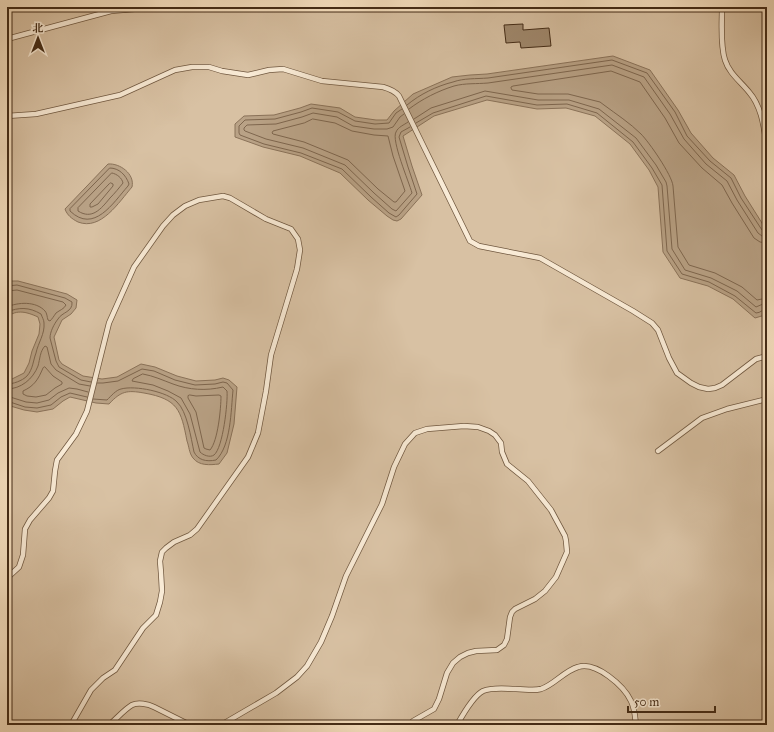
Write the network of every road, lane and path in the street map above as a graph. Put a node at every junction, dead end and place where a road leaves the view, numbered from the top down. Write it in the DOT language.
graph roads {
  1 [pos="158,7"];
  2 [pos="722,7"];
  3 [pos="7,39"];
  4 [pos="7,116"];
  5 [pos="767,147"];
  6 [pos="767,356"];
  7 [pos="767,399"];
  8 [pos="658,451"];
  9 [pos="7,578"];
  10 [pos="71,725"];
  11 [pos="109,725"];
  12 [pos="190,725"];
  13 [pos="221,725"];
  14 [pos="409,725"];
  15 [pos="456,725"];
  16 [pos="636,725"];
  1 -- 3 [label="lane"];
  2 -- 5 [label="lane"];
  4 -- 6 [label="lane"];
  7 -- 8 [label="lane"];
  9 -- 10 [label="lane"];
  11 -- 12 [label="lane"];
  13 -- 14 [label="lane"];
  15 -- 16 [label="lane"];
}
